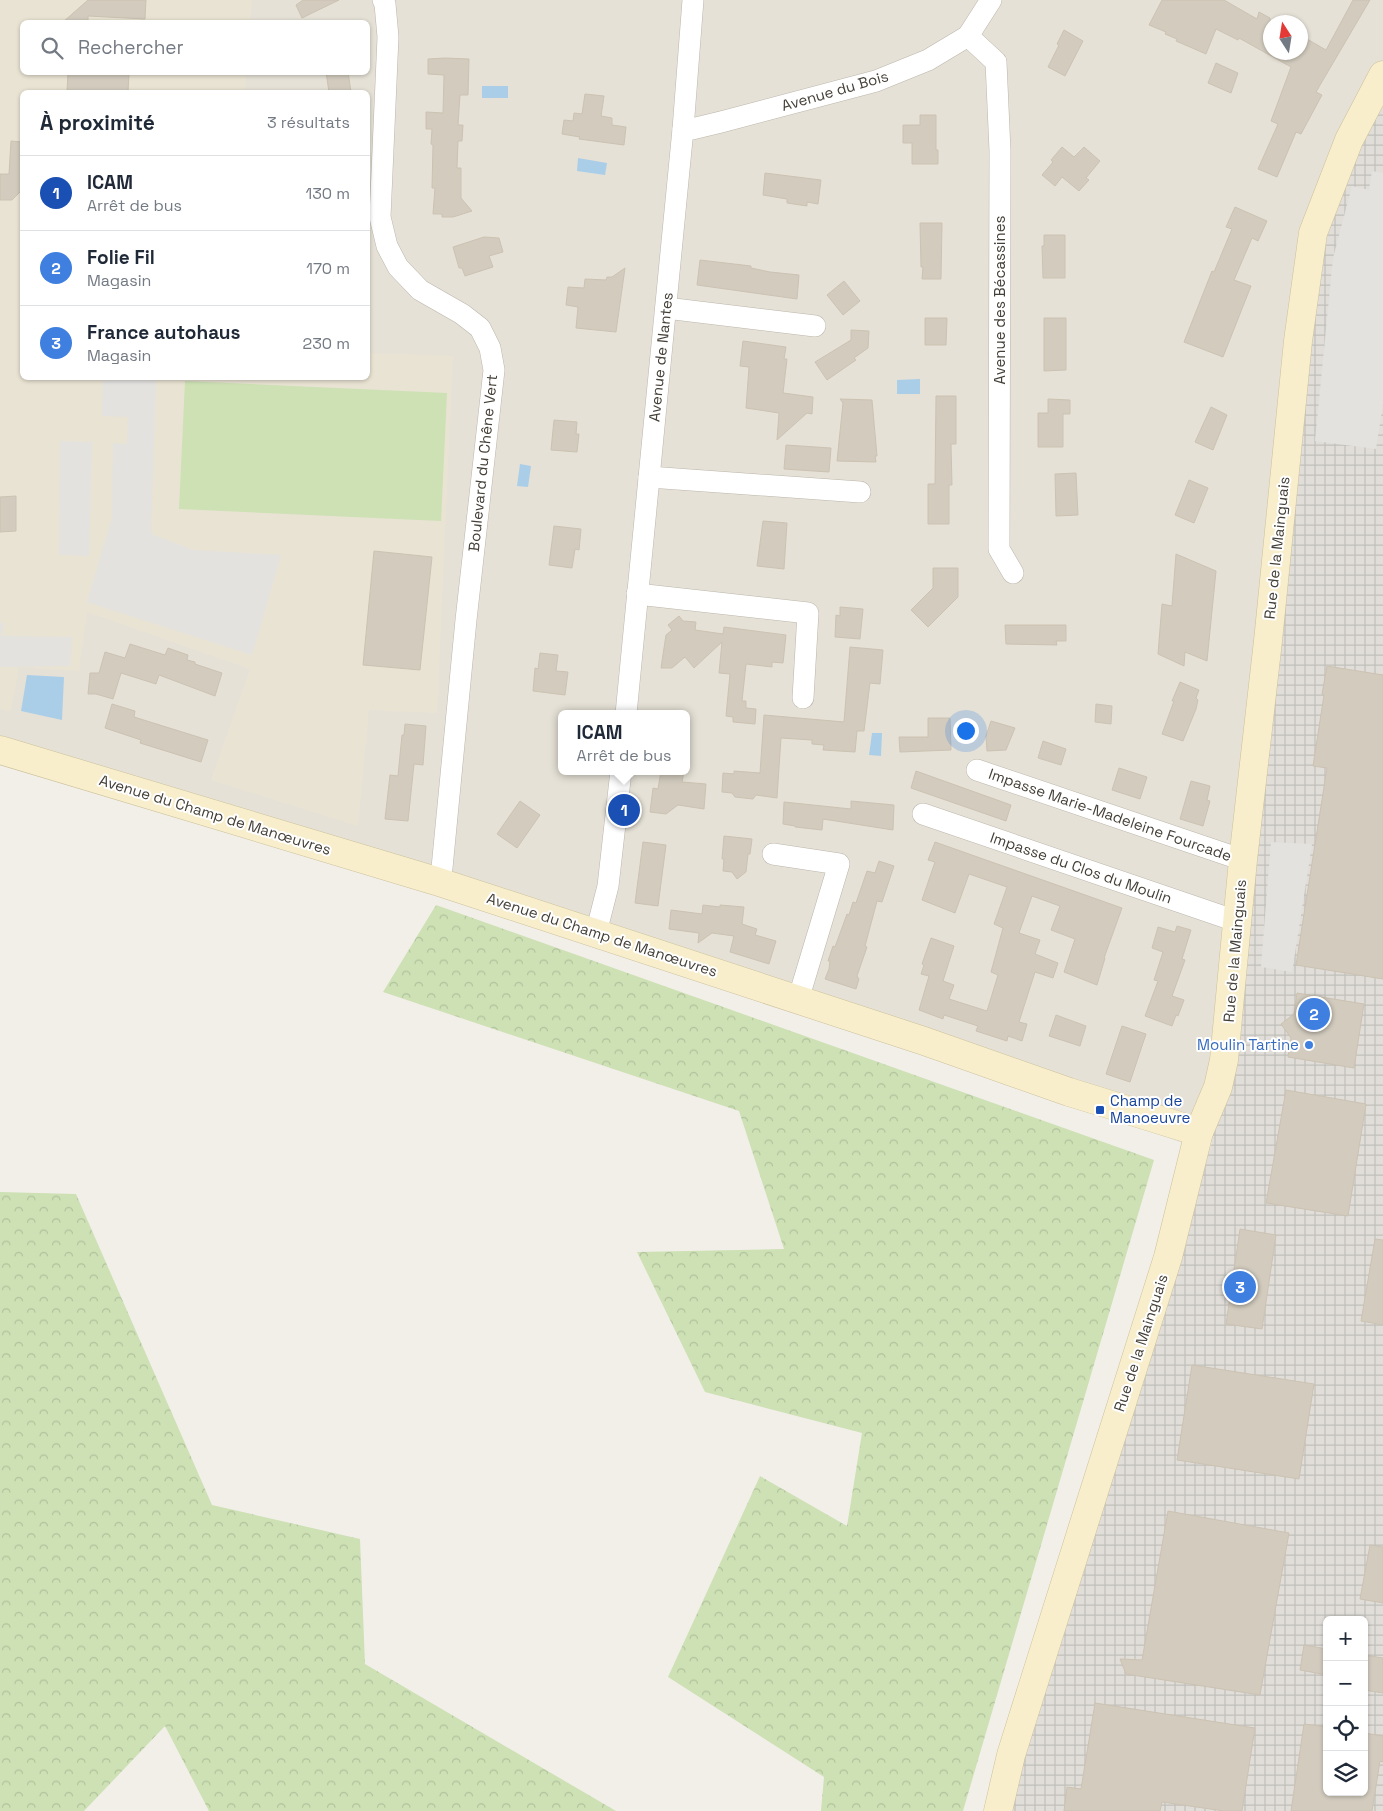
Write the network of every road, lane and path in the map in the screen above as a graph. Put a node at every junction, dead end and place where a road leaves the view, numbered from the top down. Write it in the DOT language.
graph roads {
  1 [pos="383,0"];
  2 [pos="694,0"];
  3 [pos="991,0"];
  4 [pos="968,36"];
  5 [pos="1383,75"];
  6 [pos="683,129"];
  7 [pos="666,308"];
  8 [pos="815,326"];
  9 [pos="649,477"];
  10 [pos="860,492"];
  11 [pos="1013,573"];
  12 [pos="638,594"];
  13 [pos="803,698"];
  14 [pos="626,710"];
  15 [pos="0,750"];
  16 [pos="977,770"];
  17 [pos="621,775"];
  18 [pos="923,814"];
  19 [pos="773,854"];
  20 [pos="1243,860"];
  21 [pos="436,881"];
  22 [pos="1239,922"];
  23 [pos="596,933"];
  24 [pos="798,1000"];
  25 [pos="1199,1132"];
  26 [pos="998,1811"];
  1 -- 21 [label="street, Boulevard du Chêne Vert"];
  2 -- 6 [label="street, Avenue de Nantes"];
  3 -- 4 [label="street, Avenue du Bois"];
  4 -- 6 [label="street, Avenue du Bois"];
  4 -- 11 [label="street, Avenue des Bécassines"];
  5 -- 20 [label="street, Rue de la Mainguais"];
  6 -- 7 [label="street, Avenue de Nantes"];
  7 -- 8 [label="street"];
  7 -- 9 [label="street, Avenue de Nantes"];
  9 -- 10 [label="street"];
  9 -- 12 [label="street, Avenue de Nantes"];
  12 -- 13 [label="street"];
  12 -- 14 [label="street, Avenue de Nantes"];
  15 -- 21 [label="street, Avenue du Champ de Manœuvres"];
  16 -- 20 [label="street, Impasse Marie-Madeleine Fourcade"];
  17 -- 23 [label="street"];
  18 -- 22 [label="street, Impasse du Clos du Moulin"];
  19 -- 24 [label="street"];
  20 -- 22 [label="street, Rue de la Mainguais"];
  21 -- 23 [label="street, Avenue du Champ de Manœuvres"];
  22 -- 25 [label="street, Rue de la Mainguais"];
  23 -- 24 [label="street, Avenue du Champ de Manœuvres"];
  24 -- 25 [label="street, Avenue du Champ de Manœuvres"];
  25 -- 26 [label="street, Rue de la Mainguais"];
}
